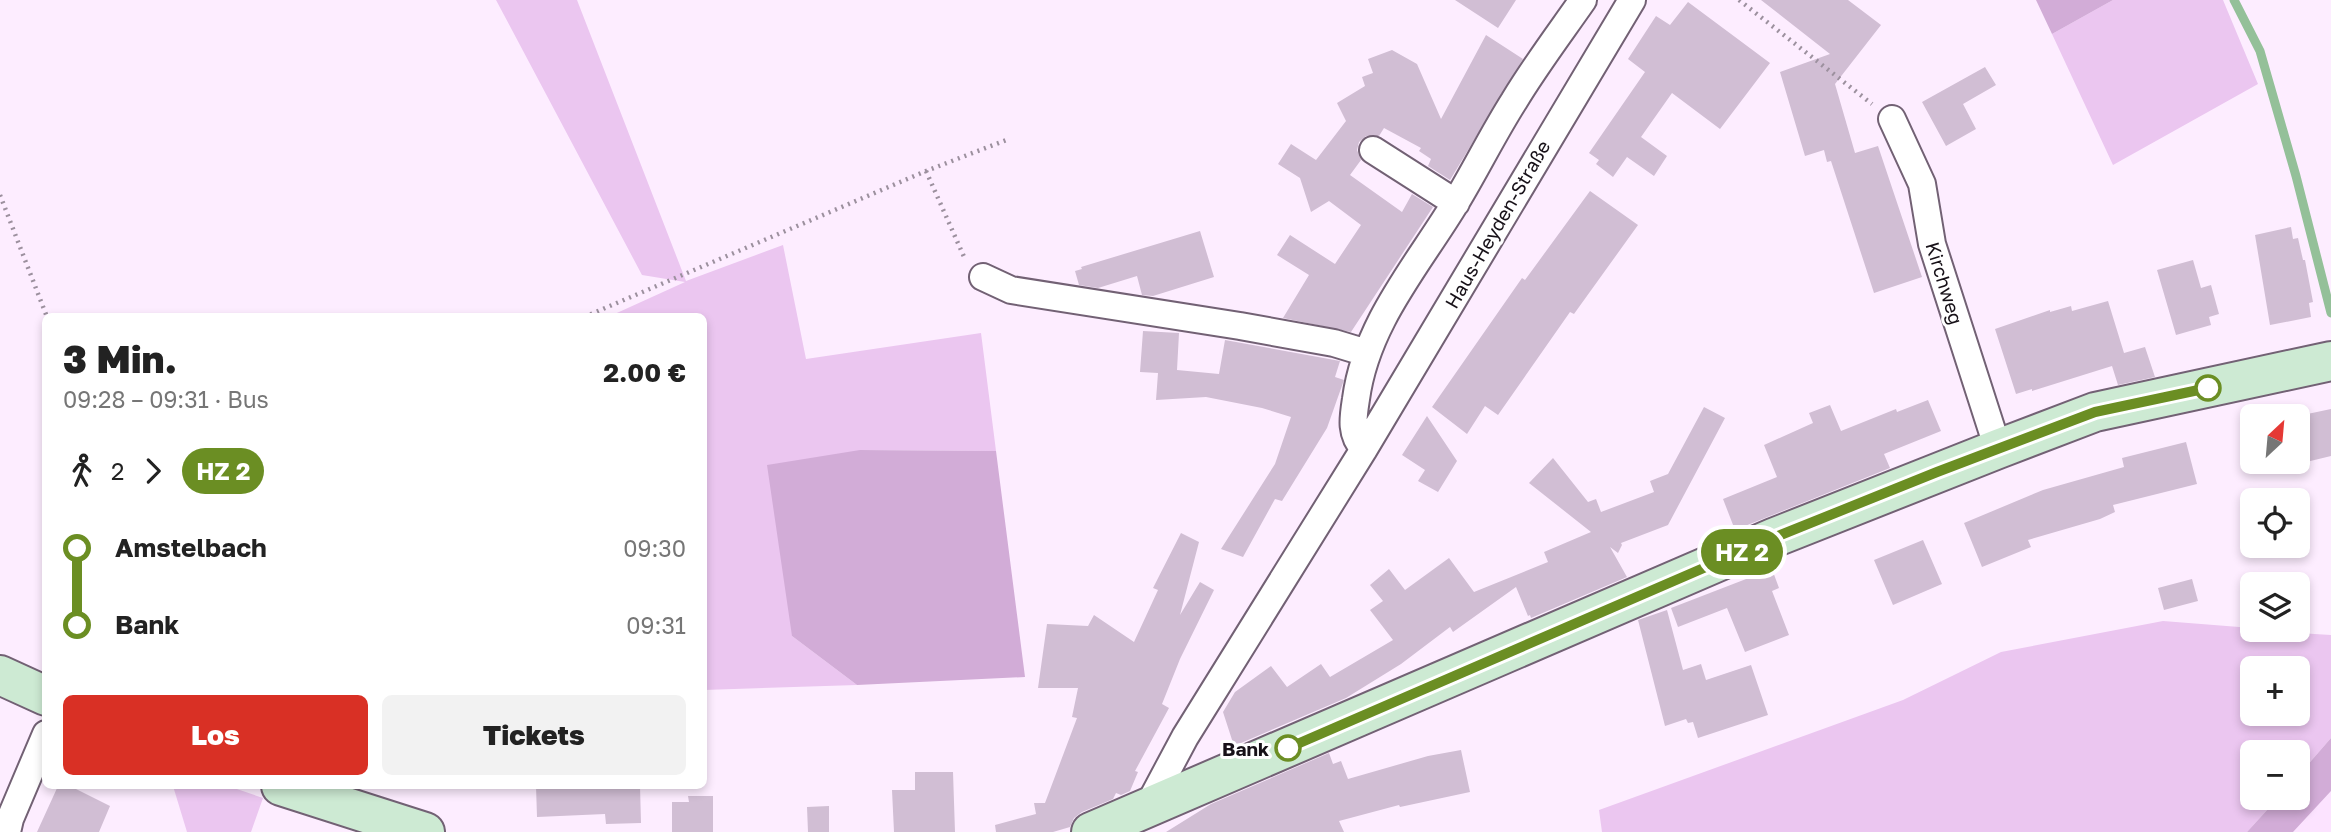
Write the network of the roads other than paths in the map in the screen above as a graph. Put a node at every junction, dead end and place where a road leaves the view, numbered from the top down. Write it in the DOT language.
graph roads {
  1 [pos="1583,0"];
  2 [pos="1632,0"];
  3 [pos="1892,119"];
  4 [pos="1373,150"];
  5 [pos="1456,203"];
  6 [pos="983,277"];
  7 [pos="1367,353"];
  8 [pos="2331,361"];
  9 [pos="1364,449"];
  10 [pos="1998,449"];
  11 [pos="0,675"];
  12 [pos="42,694"];
  13 [pos="1185,737"];
  14 [pos="42,743"];
  15 [pos="1216,779"];
  16 [pos="290,789"];
  17 [pos="1141,821"];
  18 [pos="6,832"];
  19 [pos="425,832"];
  20 [pos="1091,832"];
  1 -- 5 [label="street"];
  2 -- 9 [label="street, Haus-Heyden-Straße"];
  3 -- 10 [label="street, Kirchweg"];
  4 -- 5 [label="street"];
  5 -- 7 [label="street"];
  6 -- 7 [label="street"];
  7 -- 9 [label="street"];
  8 -- 10 [label="street"];
  9 -- 13 [label="street, Haus-Heyden-Straße"];
  10 -- 15 [label="street"];
  11 -- 12 [label="street"];
  13 -- 15 [label="street"];
  13 -- 17 [label="street, Haus-Heyden-Straße"];
  14 -- 18 [label="street"];
  15 -- 17 [label="street"];
  16 -- 19 [label="street"];
  17 -- 20 [label="street"];
}
